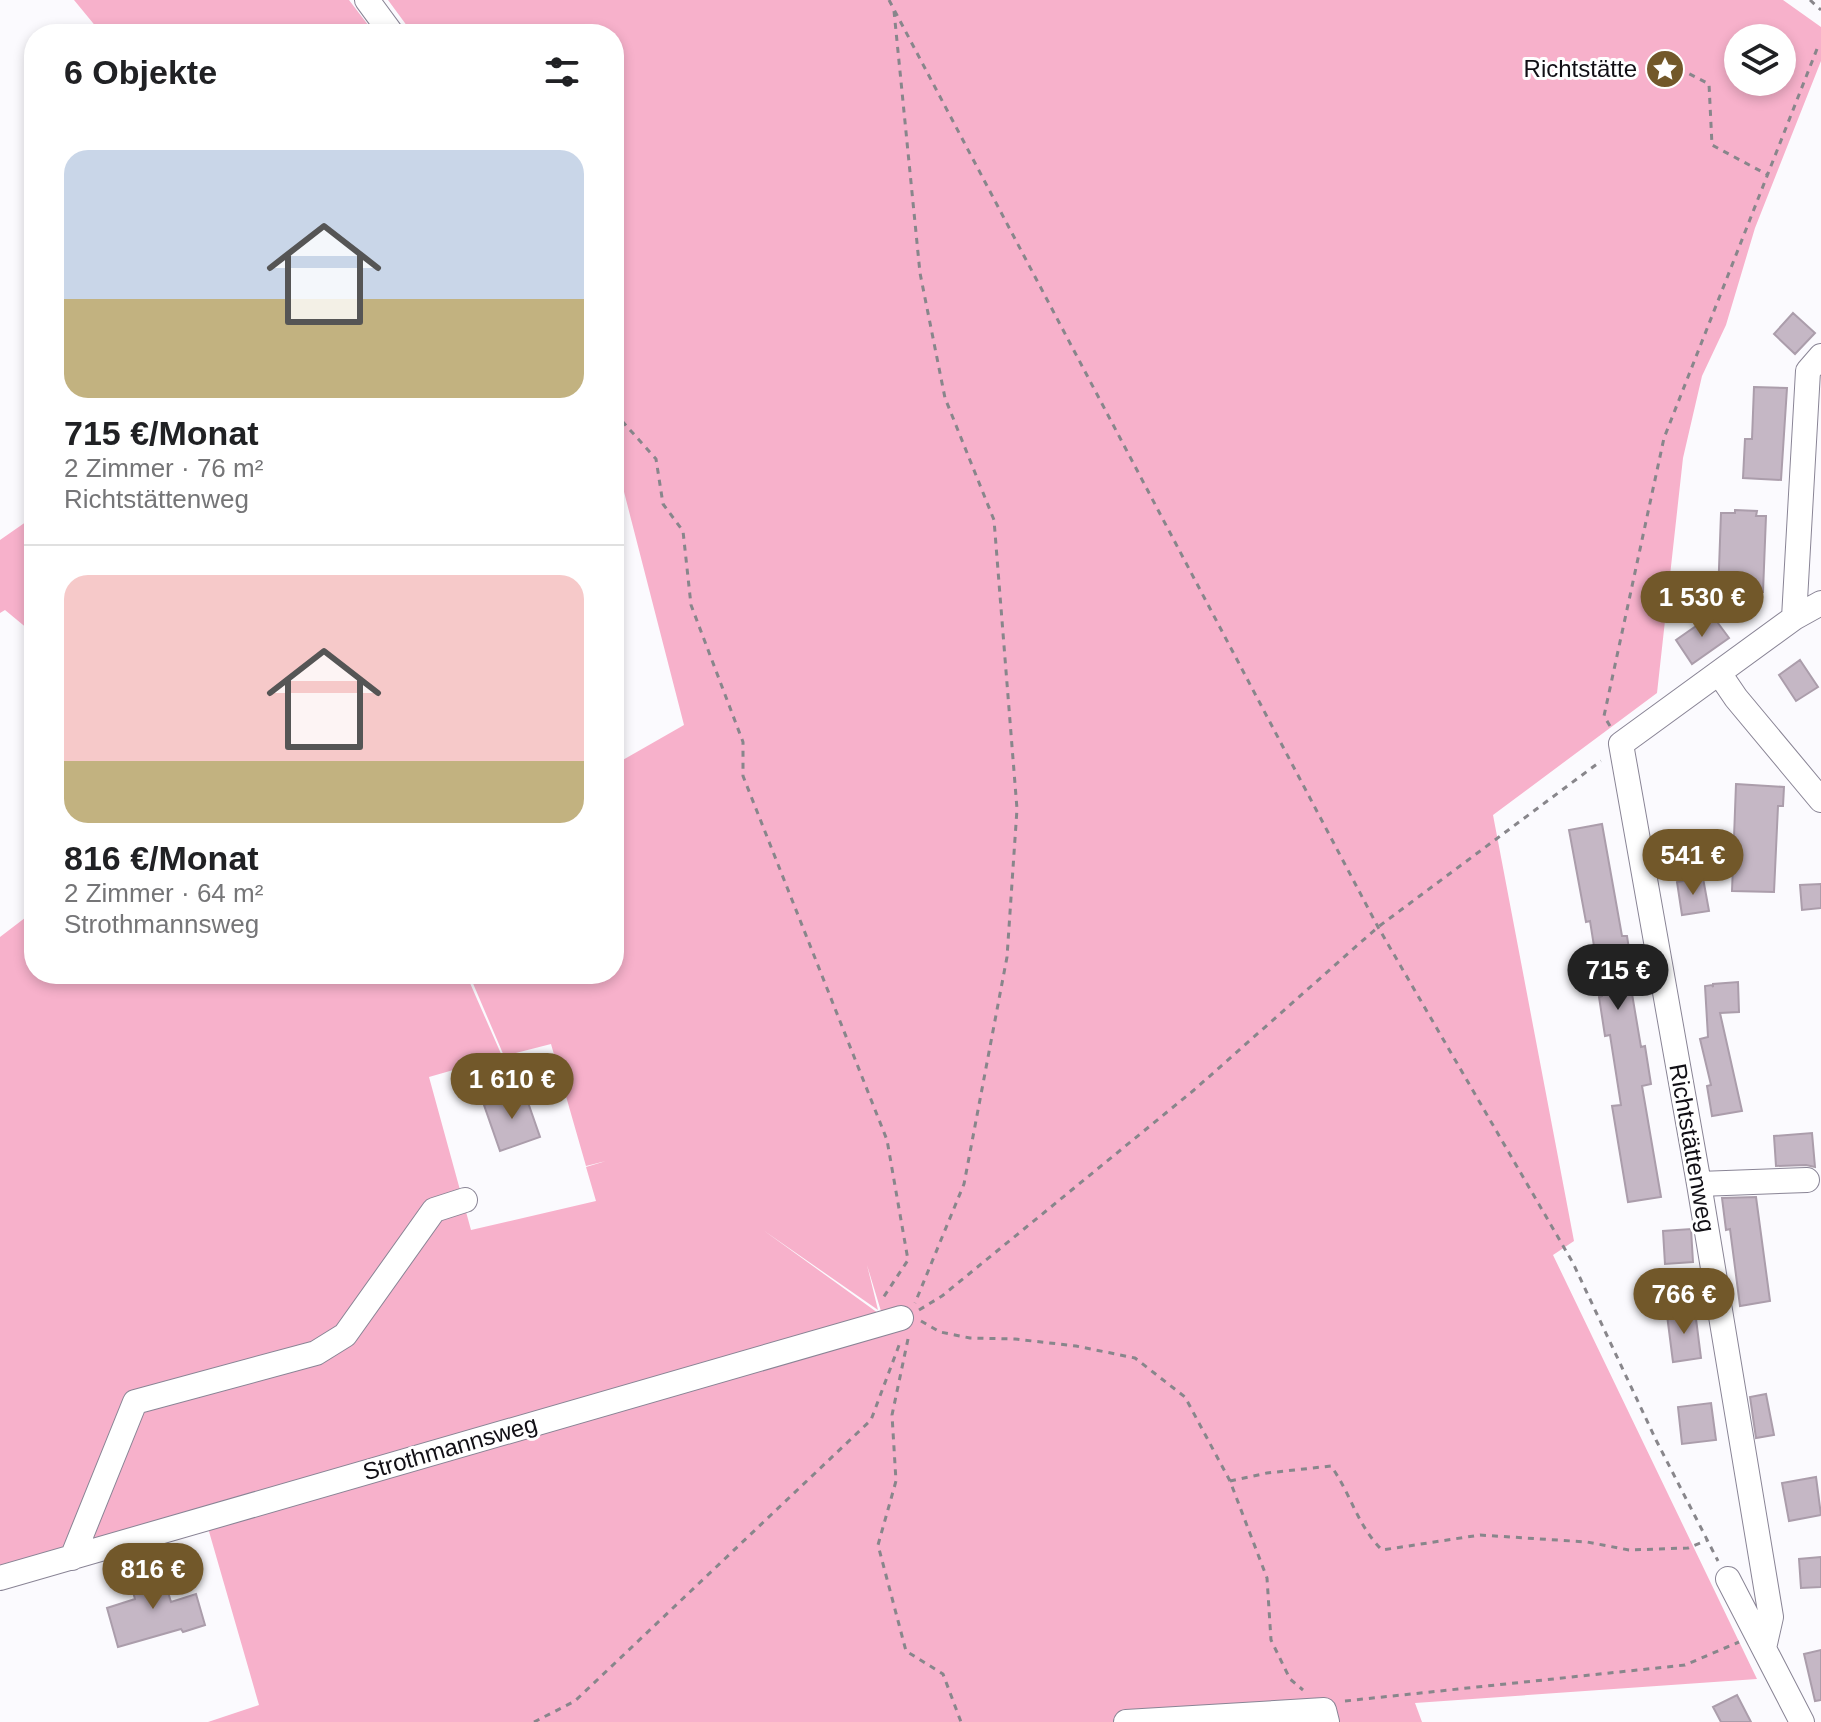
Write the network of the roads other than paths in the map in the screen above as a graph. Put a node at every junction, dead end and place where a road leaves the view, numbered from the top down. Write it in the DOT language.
graph roads {
  1 [pos="367,0"];
  2 [pos="385,24"];
  3 [pos="1821,356"];
  4 [pos="1821,603"];
  5 [pos="1794,618"];
  6 [pos="1719,673"];
  7 [pos="1821,800"];
  8 [pos="1807,1180"];
  9 [pos="1699,1184"];
  10 [pos="465,1200"];
  11 [pos="909,1324"];
  12 [pos="72,1558"];
  13 [pos="0,1578"];
  14 [pos="1728,1579"];
  15 [pos="1760,1642"];
  16 [pos="1325,1716"];
  17 [pos="1126,1722"];
  18 [pos="1802,1722"];
  1 -- 2 [label="street"];
  3 -- 5 [label="street"];
  4 -- 5 [label="street"];
  5 -- 6 [label="street"];
  6 -- 7 [label="street"];
  6 -- 9 [label="street, Richtstättenweg"];
  8 -- 9 [label="street"];
  9 -- 15 [label="street, Richtstättenweg"];
  10 -- 12 [label="street"];
  11 -- 12 [label="street, Strothmannsweg"];
  12 -- 13 [label="street, Strothmannsweg"];
  14 -- 15 [label="street"];
  15 -- 18 [label="street"];
  16 -- 17 [label="street"];
}
